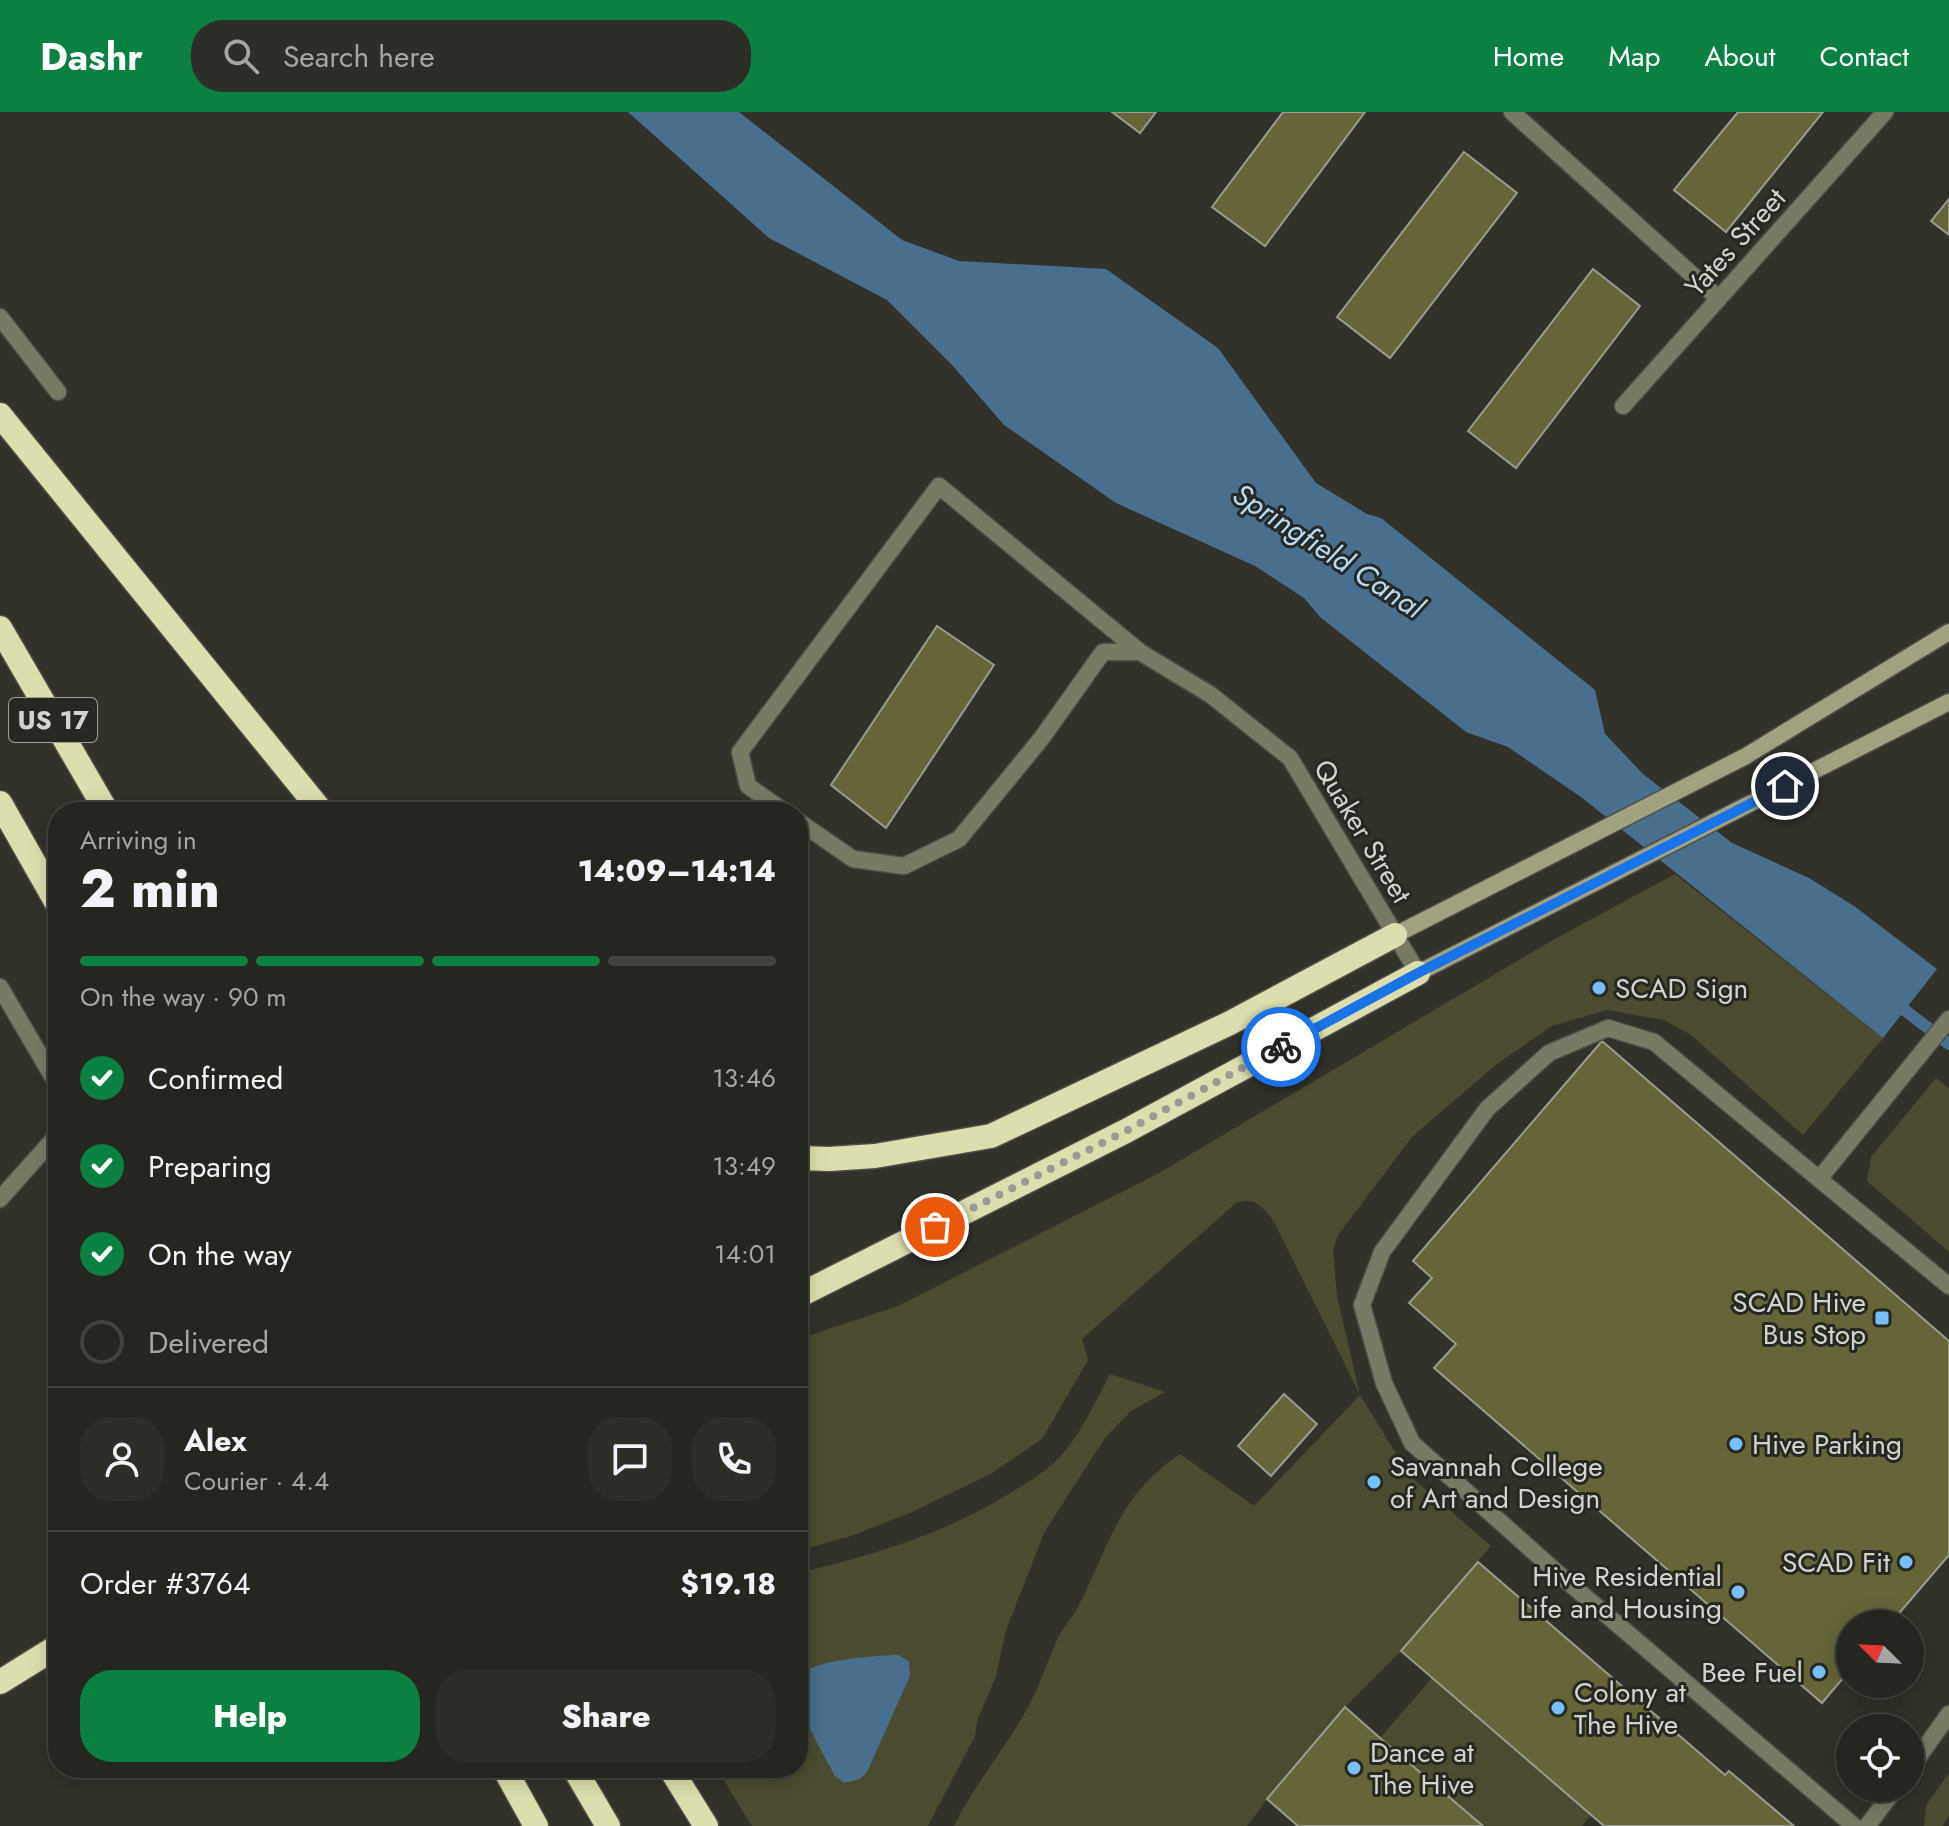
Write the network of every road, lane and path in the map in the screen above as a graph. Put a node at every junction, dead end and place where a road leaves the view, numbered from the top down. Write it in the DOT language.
graph roads {
  1 [pos="1512,112"];
  2 [pos="1885,112"];
  3 [pos="1719,299"];
  4 [pos="0,317"];
  5 [pos="58,392"];
  6 [pos="1623,406"];
  7 [pos="0,415"];
  8 [pos="0,628"];
  9 [pos="1949,632"];
  10 [pos="1140,652"];
  11 [pos="1949,702"];
  12 [pos="101,802"];
  13 [pos="314,802"];
  14 [pos="771,802"];
  15 [pos="0,803"];
  16 [pos="808,828"];
  17 [pos="48,887"];
  18 [pos="1395,935"];
  19 [pos="1418,973"];
  20 [pos="0,987"];
  21 [pos="1949,1019"];
  22 [pos="48,1069"];
  23 [pos="48,1145"];
  24 [pos="808,1158"];
  25 [pos="1819,1179"];
  26 [pos="0,1199"];
  27 [pos="1949,1286"];
  28 [pos="808,1291"];
  29 [pos="48,1652"];
  30 [pos="0,1682"];
  31 [pos="1949,1714"];
  32 [pos="1924,1749"];
  33 [pos="510,1778"];
  34 [pos="580,1778"];
  35 [pos="676,1778"];
  36 [pos="1885,1802"];
  37 [pos="536,1826"];
  38 [pos="608,1826"];
  39 [pos="706,1826"];
  40 [pos="1854,1826"];
  41 [pos="1867,1826"];
  1 -- 3 [label="street"];
  2 -- 3 [label="street, Yates Street"];
  3 -- 6 [label="street, Yates Street"];
  4 -- 5 [label="street"];
  7 -- 13 [label="highway"];
  8 -- 12 [label="highway, US 17"];
  9 -- 18 [label="main road"];
  10 -- 14 [label="street, Quaker Street"];
  10 -- 16 [label="street"];
  10 -- 18 [label="street, Quaker Street"];
  11 -- 19 [label="main road"];
  15 -- 17 [label="highway"];
  18 -- 19 [label="street, Quaker Street"];
  18 -- 24 [label="highway"];
  19 -- 28 [label="highway"];
  20 -- 22 [label="street"];
  21 -- 25 [label="street"];
  23 -- 26 [label="street"];
  25 -- 27 [label="street"];
  25 -- 40 [label="street"];
  29 -- 30 [label="highway"];
  31 -- 32 [label="street"];
  33 -- 37 [label="highway"];
  34 -- 38 [label="highway"];
  35 -- 39 [label="highway"];
  36 -- 41 [label="street"];
}
